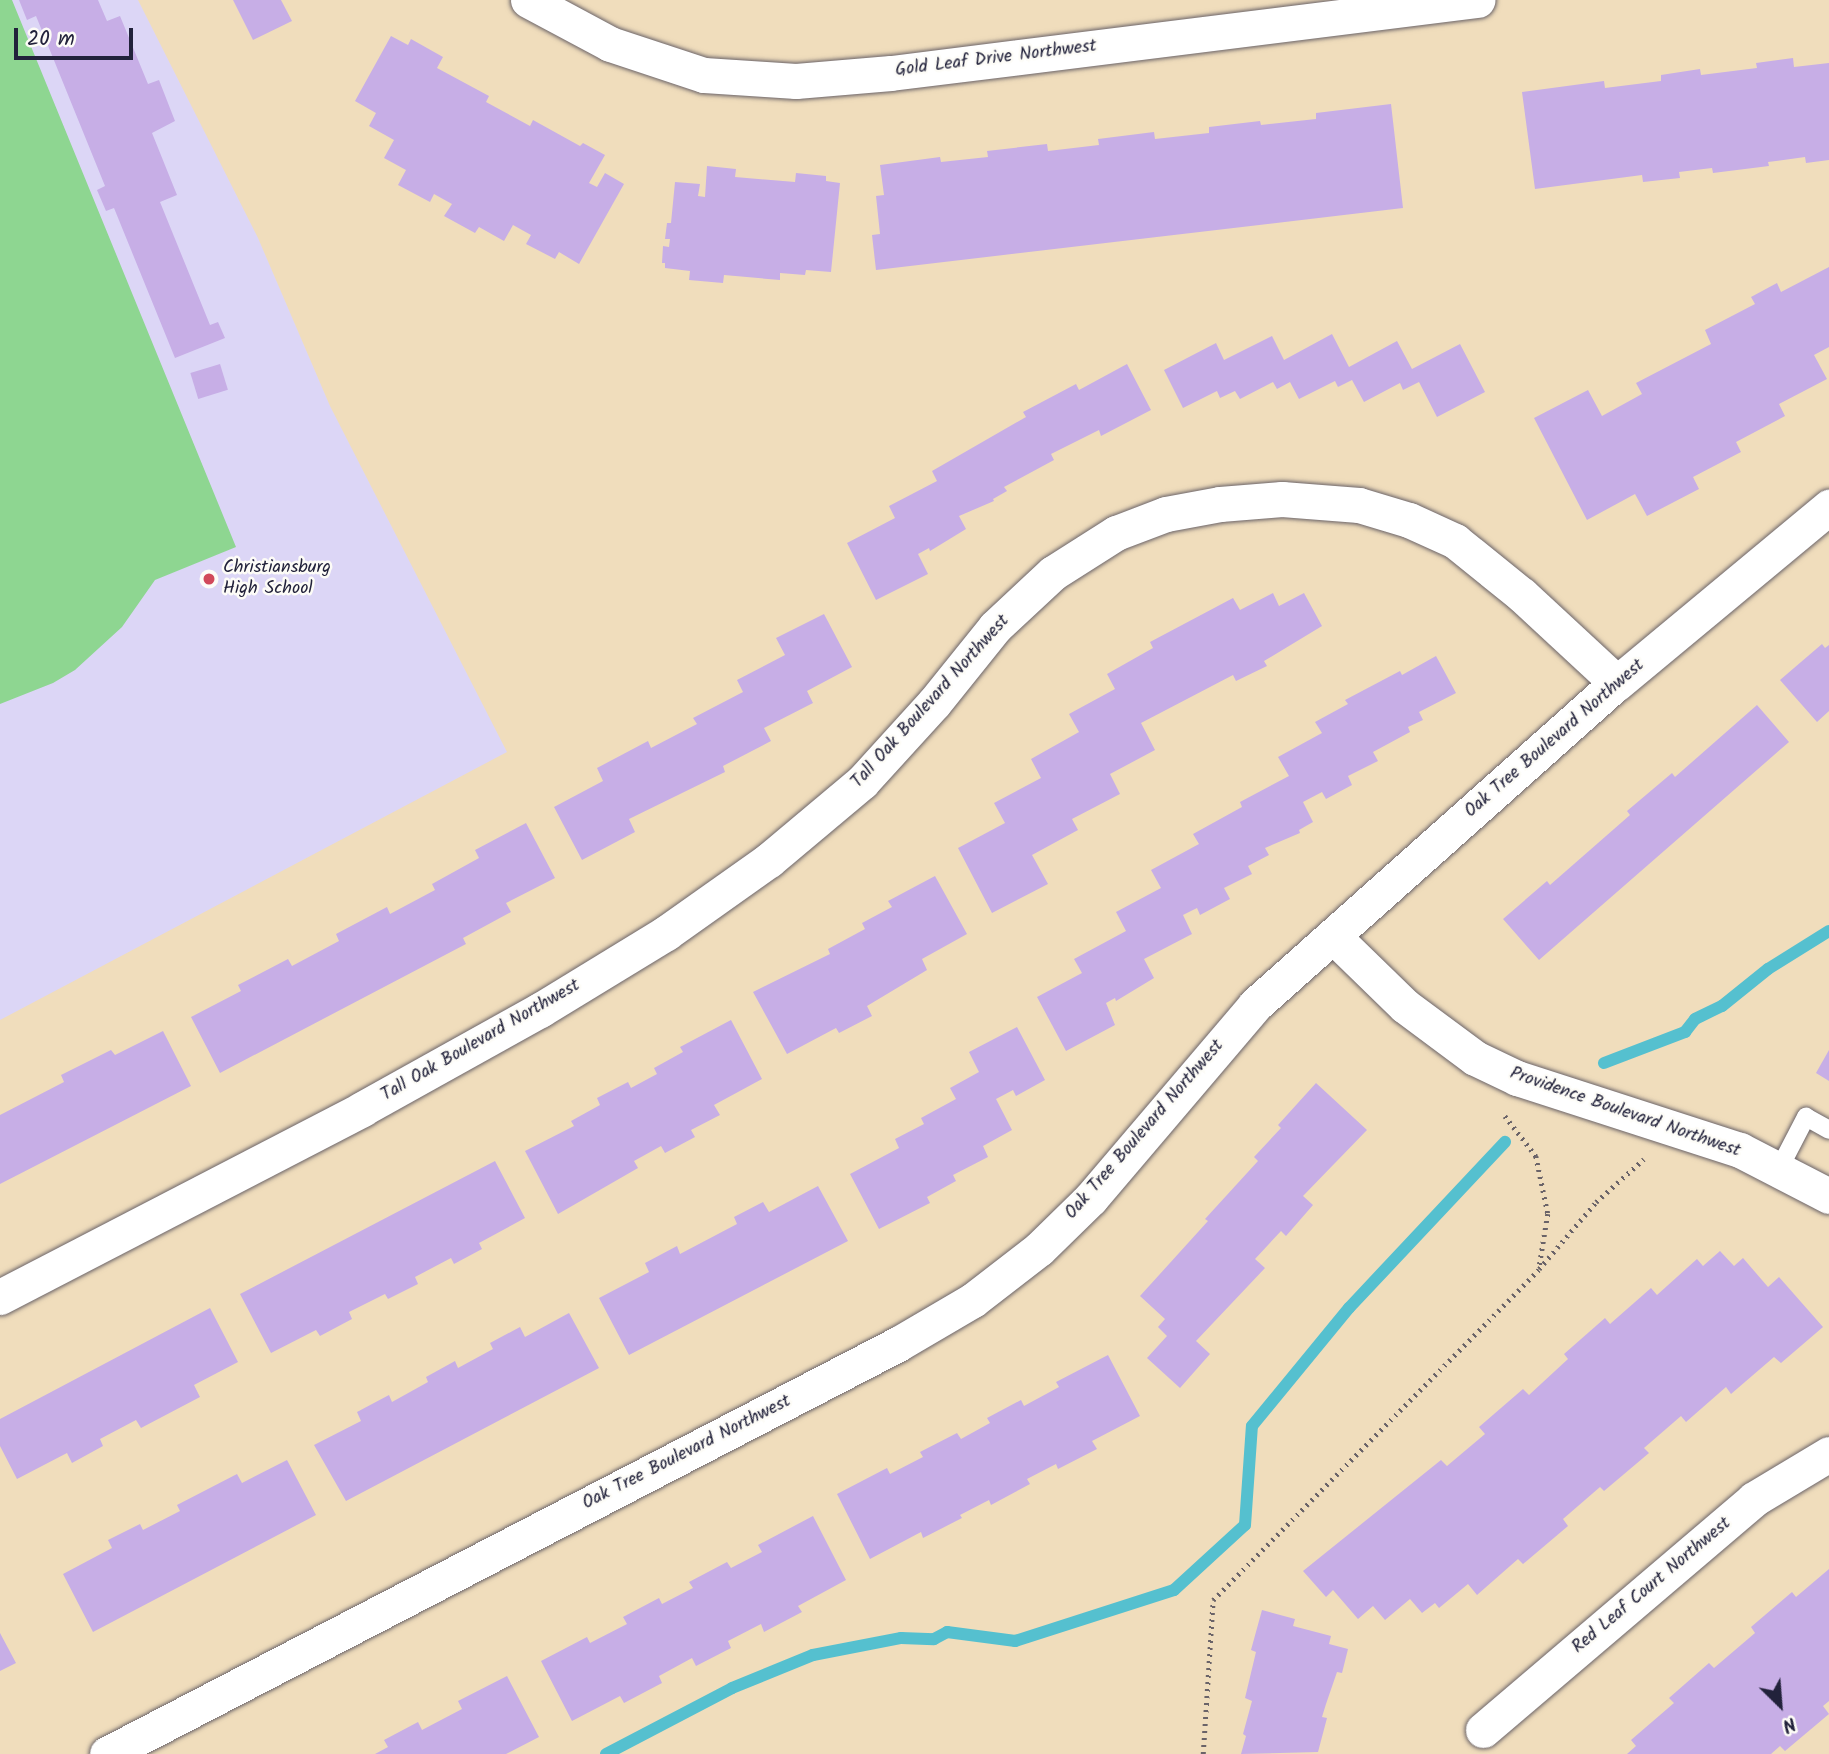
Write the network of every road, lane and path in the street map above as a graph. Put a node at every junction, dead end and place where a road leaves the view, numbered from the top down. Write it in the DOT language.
graph roads {
  1 [pos="528,0"];
  2 [pos="1477,0"];
  3 [pos="1829,507"];
  4 [pos="1617,683"];
  5 [pos="1333,936"];
  6 [pos="1504,1072"];
  7 [pos="1654,1120"];
  8 [pos="1829,1130"];
  9 [pos="1779,1169"];
  10 [pos="1829,1196"];
  11 [pos="1539,1269"];
  12 [pos="0,1297"];
  13 [pos="1829,1454"];
  14 [pos="1483,1730"];
  15 [pos="107,1754"];
  16 [pos="1203,1754"];
  1 -- 2 [label="street, Gold Leaf Drive Northwest"];
  3 -- 4 [label="street, Oak Tree Boulevard Northwest"];
  4 -- 5 [label="street, Oak Tree Boulevard Northwest"];
  4 -- 12 [label="street, Tall Oak Boulevard Northwest"];
  5 -- 6 [label="street, Providence Boulevard Northwest"];
  5 -- 15 [label="street, Oak Tree Boulevard Northwest"];
  6 -- 7 [label="street, Providence Boulevard Northwest"];
  6 -- 11 [label="path"];
  7 -- 9 [label="street, Providence Boulevard Northwest"];
  7 -- 11 [label="path"];
  8 -- 9 [label="lane"];
  9 -- 10 [label="street, Providence Boulevard Northwest"];
  11 -- 16 [label="path"];
  13 -- 14 [label="street, Red Leaf Court Northwest"];
}
